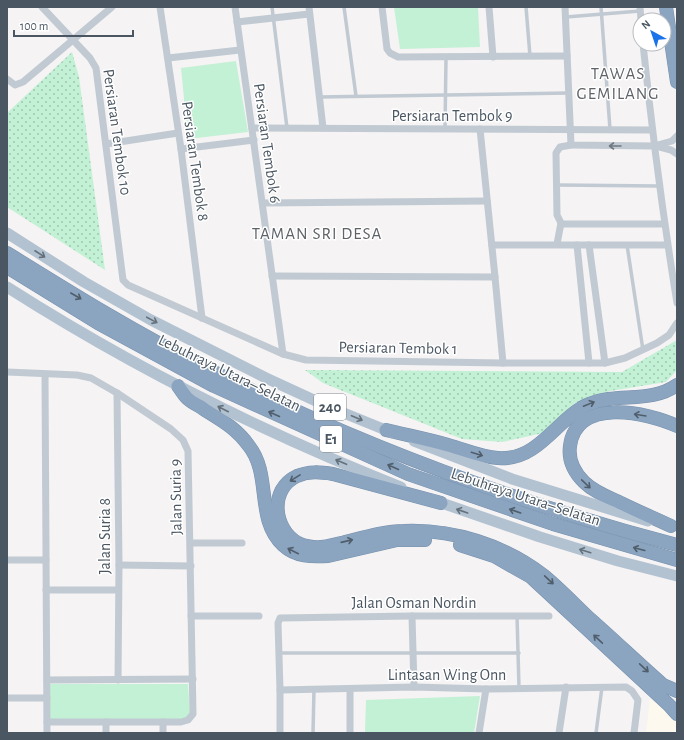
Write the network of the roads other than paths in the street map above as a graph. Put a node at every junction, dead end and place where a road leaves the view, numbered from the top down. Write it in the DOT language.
graph roads {
  1 [pos="42,7"];
  2 [pos="112,7"];
  3 [pos="160,7"];
  4 [pos="235,7"];
  5 [pos="272,7"];
  6 [pos="344,7"];
  7 [pos="382,7"];
  8 [pos="489,7"];
  9 [pos="526,7"];
  10 [pos="565,7"];
  11 [pos="601,7"];
  12 [pos="666,7"];
  13 [pos="640,9"];
  14 [pos="309,10"];
  15 [pos="602,14"];
  16 [pos="566,17"];
  17 [pos="274,18"];
  18 [pos="237,22"];
  19 [pos="72,40"];
  20 [pos="240,50"];
  21 [pos="644,52"];
  22 [pos="530,56"];
  23 [pos="567,56"];
  24 [pos="493,57"];
  25 [pos="168,58"];
  26 [pos="446,58"];
  27 [pos="7,79"];
  28 [pos="677,82"];
  29 [pos="569,93"];
  30 [pos="446,95"];
  31 [pos="356,96"];
  32 [pos="319,97"];
  33 [pos="252,128"];
  34 [pos="287,128"];
  35 [pos="323,128"];
  36 [pos="445,129"];
  37 [pos="480,129"];
  38 [pos="570,129"];
  39 [pos="610,129"];
  40 [pos="652,130"];
  41 [pos="178,133"];
  42 [pos="677,136"];
  43 [pos="254,140"];
  44 [pos="106,144"];
  45 [pos="571,146"];
  46 [pos="654,146"];
  47 [pos="181,149"];
  48 [pos="677,154"];
  49 [pos="557,185"];
  50 [pos="658,186"];
  51 [pos="487,201"];
  52 [pos="263,203"];
  53 [pos="561,223"];
  54 [pos="664,224"];
  55 [pos="7,233"];
  56 [pos="558,244"];
  57 [pos="492,245"];
  58 [pos="577,245"];
  59 [pos="589,245"];
  60 [pos="627,245"];
  61 [pos="667,245"];
  62 [pos="7,253"];
  63 [pos="7,267"];
  64 [pos="272,276"];
  65 [pos="495,277"];
  66 [pos="123,280"];
  67 [pos="7,287"];
  68 [pos="677,303"];
  69 [pos="202,318"];
  70 [pos="677,323"];
  71 [pos="642,350"];
  72 [pos="283,354"];
  73 [pos="503,363"];
  74 [pos="589,363"];
  75 [pos="605,363"];
  76 [pos="7,372"];
  77 [pos="45,374"];
  78 [pos="677,385"];
  79 [pos="178,386"];
  80 [pos="117,393"];
  81 [pos="677,426"];
  82 [pos="386,430"];
  83 [pos="441,503"];
  84 [pos="674,527"];
  85 [pos="191,543"];
  86 [pos="242,543"];
  87 [pos="677,545"];
  88 [pos="7,560"];
  89 [pos="46,560"];
  90 [pos="677,560"];
  91 [pos="119,565"];
  92 [pos="190,566"];
  93 [pos="677,576"];
  94 [pos="46,590"];
  95 [pos="118,590"];
  96 [pos="191,616"];
  97 [pos="259,616"];
  98 [pos="412,616"];
  99 [pos="517,616"];
  100 [pos="549,616"];
  101 [pos="413,652"];
  102 [pos="279,653"];
  103 [pos="518,653"];
  104 [pos="193,679"];
  105 [pos="47,680"];
  106 [pos="118,680"];
  107 [pos="414,686"];
  108 [pos="566,687"];
  109 [pos="602,687"];
  110 [pos="519,688"];
  111 [pos="314,689"];
  112 [pos="350,689"];
  113 [pos="486,689"];
  114 [pos="280,690"];
  115 [pos="677,691"];
  116 [pos="7,698"];
  117 [pos="47,698"];
  118 [pos="677,714"];
  119 [pos="47,722"];
  120 [pos="106,722"];
  121 [pos="163,722"];
  122 [pos="47,733"];
  123 [pos="106,733"];
  124 [pos="163,733"];
  125 [pos="280,733"];
  126 [pos="313,733"];
  127 [pos="350,733"];
  128 [pos="479,733"];
  129 [pos="559,733"];
  130 [pos="596,733"];
  131 [pos="634,733"];
  1 -- 19 [label="street, Persiaran Tembok 10"];
  2 -- 19 [label="street"];
  3 -- 25 [label="street, Persiaran Tembok 8"];
  4 -- 18 [label="street, Persiaran Tembok 6"];
  5 -- 17 [label="lane"];
  6 -- 31 [label="lane"];
  7 -- 26 [label="street"];
  8 -- 24 [label="street"];
  9 -- 22 [label="lane"];
  10 -- 16 [label="street"];
  11 -- 15 [label="lane"];
  12 -- 28 [label="highway"];
  13 -- 15 [label="lane"];
  14 -- 17 [label="street"];
  14 -- 32 [label="street"];
  15 -- 16 [label="lane"];
  15 -- 39 [label="lane"];
  16 -- 23 [label="street"];
  17 -- 18 [label="street"];
  17 -- 34 [label="lane"];
  18 -- 20 [label="street, Persiaran Tembok 6"];
  19 -- 27 [label="street"];
  19 -- 44 [label="street, Persiaran Tembok 10"];
  20 -- 25 [label="street"];
  20 -- 33 [label="street, Persiaran Tembok 6"];
  21 -- 40 [label="street"];
  22 -- 23 [label="street"];
  22 -- 24 [label="street"];
  23 -- 29 [label="street"];
  24 -- 26 [label="street"];
  25 -- 41 [label="street, Persiaran Tembok 8"];
  26 -- 30 [label="lane"];
  29 -- 30 [label="lane"];
  29 -- 38 [label="street"];
  30 -- 31 [label="lane"];
  30 -- 36 [label="lane"];
  31 -- 32 [label="lane"];
  32 -- 35 [label="street"];
  33 -- 34 [label="street, Persiaran Tembok 9"];
  33 -- 43 [label="street, Persiaran Tembok 6"];
  34 -- 35 [label="street, Persiaran Tembok 9"];
  35 -- 36 [label="street, Persiaran Tembok 9"];
  36 -- 37 [label="street, Persiaran Tembok 9"];
  37 -- 38 [label="street, Persiaran Tembok 9"];
  37 -- 51 [label="street"];
  38 -- 39 [label="street, Persiaran Tembok 9"];
  38 -- 45 [label="street"];
  39 -- 40 [label="street, Persiaran Tembok 9"];
  40 -- 46 [label="street"];
  41 -- 44 [label="street"];
  41 -- 47 [label="street, Persiaran Tembok 8"];
  42 -- 46 [label="street"];
  43 -- 47 [label="street"];
  43 -- 52 [label="street, Persiaran Tembok 6"];
  44 -- 66 [label="street, Persiaran Tembok 10"];
  46 -- 45 [label="street, one-way"];
  45 -- 49 [label="street"];
  46 -- 48 [label="street"];
  46 -- 50 [label="street"];
  47 -- 69 [label="street, Persiaran Tembok 8"];
  49 -- 50 [label="lane"];
  49 -- 53 [label="street"];
  50 -- 54 [label="street"];
  51 -- 52 [label="street"];
  51 -- 57 [label="street"];
  52 -- 64 [label="street, Persiaran Tembok 6"];
  53 -- 54 [label="street"];
  53 -- 56 [label="street"];
  54 -- 61 [label="street"];
  55 -- 82 [label="main road, 240, one-way"];
  56 -- 57 [label="street"];
  56 -- 58 [label="street"];
  57 -- 65 [label="street"];
  58 -- 59 [label="street"];
  58 -- 74 [label="street"];
  59 -- 60 [label="street"];
  59 -- 75 [label="street"];
  60 -- 61 [label="street"];
  60 -- 71 [label="lane"];
  61 -- 68 [label="street"];
  62 -- 87 [label="highway, Lebuhraya Utara–Selatan / E1, one-way"];
  90 -- 63 [label="highway, Lebuhraya Utara–Selatan / E1, one-way"];
  64 -- 65 [label="street"];
  64 -- 72 [label="street, Persiaran Tembok 6"];
  65 -- 73 [label="street"];
  66 -- 69 [label="street, Persiaran Tembok 1"];
  67 -- 79 [label="main road"];
  69 -- 72 [label="street, Persiaran Tembok 1"];
  70 -- 71 [label="street, Persiaran Tembok 1"];
  71 -- 75 [label="street, Persiaran Tembok 1"];
  72 -- 73 [label="street, Persiaran Tembok 1"];
  73 -- 74 [label="street, Persiaran Tembok 1"];
  74 -- 75 [label="street, Persiaran Tembok 1"];
  76 -- 77 [label="street, Jalan Suria 9"];
  77 -- 80 [label="street, Jalan Suria 9"];
  77 -- 89 [label="street"];
  82 -- 78 [label="highway, one-way"];
  83 -- 79 [label="main road, one-way"];
  118 -- 79 [label="highway, one-way"];
  80 -- 85 [label="street, Jalan Suria 9"];
  80 -- 91 [label="street, Jalan Suria 8"];
  81 -- 84 [label="highway, one-way"];
  82 -- 84 [label="main road, 240"];
  93 -- 83 [label="main road, one-way"];
  83 -- 115 [label="highway, one-way"];
  85 -- 86 [label="street"];
  85 -- 92 [label="street, Jalan Suria 9"];
  88 -- 89 [label="street"];
  89 -- 94 [label="street"];
  91 -- 92 [label="street"];
  91 -- 95 [label="street, Jalan Suria 8"];
  92 -- 96 [label="street, Jalan Suria 9"];
  94 -- 95 [label="street"];
  94 -- 105 [label="street"];
  95 -- 106 [label="street, Jalan Suria 8"];
  96 -- 97 [label="street"];
  96 -- 104 [label="street, Jalan Suria 9"];
  98 -- 99 [label="street, Jalan Osman Nordin"];
  98 -- 101 [label="street"];
  98 -- 102 [label="street, Jalan Osman Nordin"];
  99 -- 100 [label="street, Jalan Osman Nordin"];
  99 -- 103 [label="lane"];
  101 -- 102 [label="lane"];
  101 -- 103 [label="lane"];
  101 -- 107 [label="street"];
  102 -- 114 [label="street"];
  103 -- 110 [label="lane"];
  104 -- 106 [label="street"];
  104 -- 121 [label="street, Jalan Suria 9"];
  105 -- 106 [label="street"];
  105 -- 117 [label="street"];
  107 -- 112 [label="street, Lintasan Wing Onn"];
  107 -- 113 [label="street, Lintasan Wing Onn"];
  108 -- 109 [label="street, Lintasan Wing Onn"];
  108 -- 110 [label="street, Lintasan Wing Onn"];
  108 -- 129 [label="street"];
  109 -- 130 [label="lane"];
  109 -- 131 [label="street, Lintasan Wing Onn"];
  110 -- 113 [label="street, Lintasan Wing Onn"];
  111 -- 112 [label="street, Lintasan Wing Onn"];
  111 -- 114 [label="street, Lintasan Wing Onn"];
  111 -- 126 [label="lane"];
  112 -- 127 [label="street"];
  113 -- 128 [label="street"];
  114 -- 125 [label="street"];
  116 -- 117 [label="street"];
  117 -- 119 [label="street"];
  119 -- 120 [label="street, Jalan Suria 9"];
  119 -- 122 [label="street"];
  120 -- 121 [label="street, Jalan Suria 9"];
  120 -- 123 [label="street"];
  121 -- 124 [label="street"];
}
